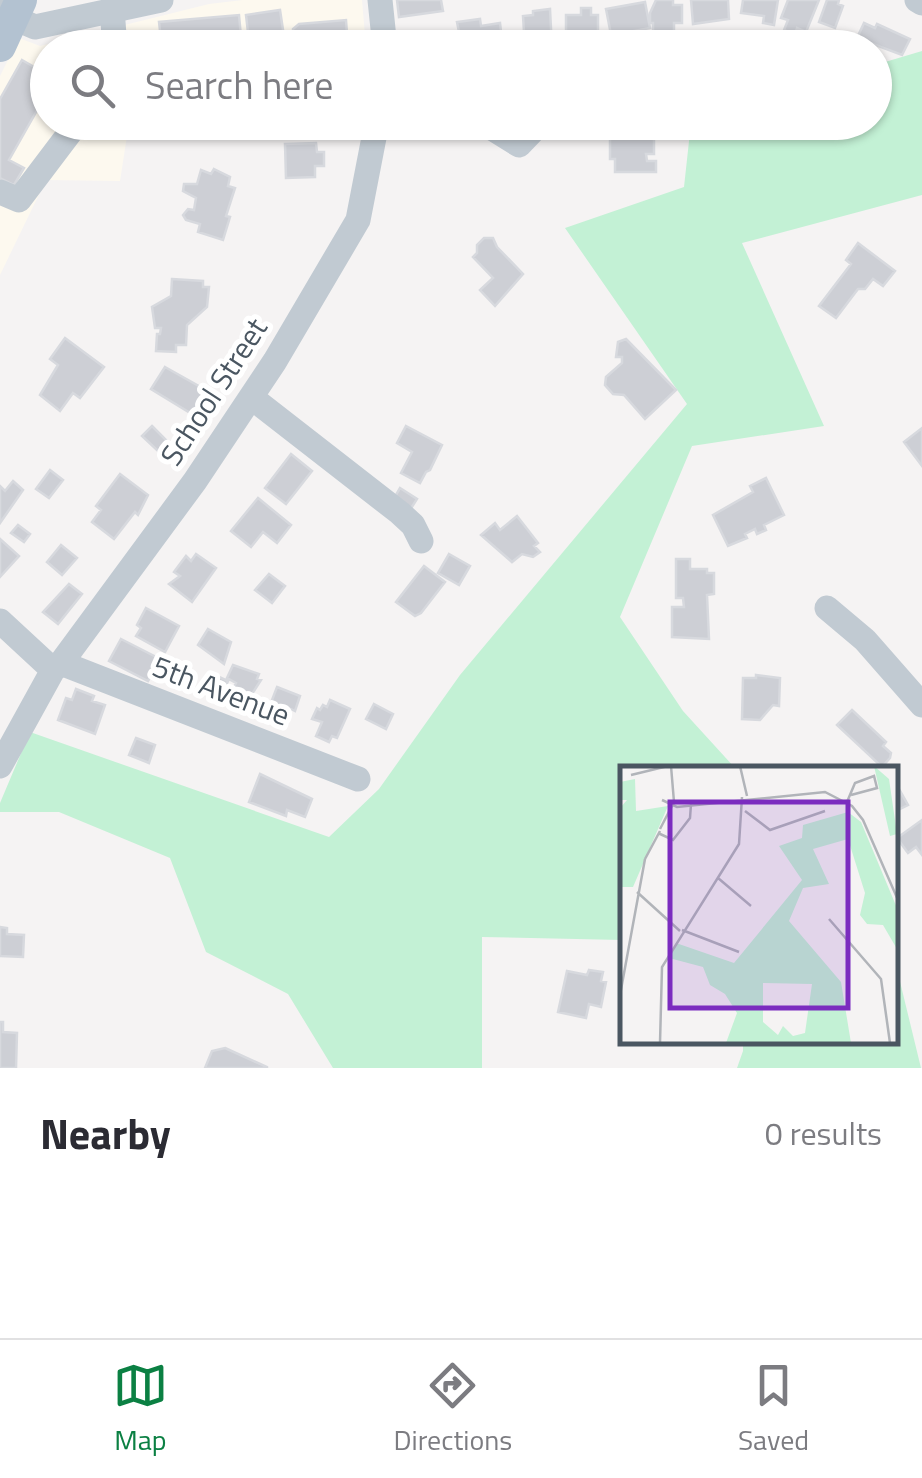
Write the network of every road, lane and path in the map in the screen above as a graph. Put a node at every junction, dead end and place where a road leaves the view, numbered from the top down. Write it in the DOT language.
graph roads {
  1 [pos="161,0"];
  2 [pos="380,0"];
  3 [pos="112,9"];
  4 [pos="9,20"];
  5 [pos="114,30"];
  6 [pos="384,30"];
  7 [pos="64,140"];
  8 [pos="374,140"];
  9 [pos="0,192"];
  10 [pos="251,397"];
  11 [pos="421,541"];
  12 [pos="826,608"];
  13 [pos="0,621"];
  14 [pos="57,667"];
  15 [pos="922,705"];
  16 [pos="0,766"];
  17 [pos="358,779"];
  1 -- 3 [label="street"];
  2 -- 6 [label="street"];
  3 -- 4 [label="street"];
  3 -- 5 [label="street"];
  7 -- 9 [label="street"];
  8 -- 10 [label="street, School Street"];
  10 -- 11 [label="street"];
  10 -- 14 [label="street, School Street"];
  12 -- 15 [label="street"];
  13 -- 14 [label="street, 5th Avenue"];
  14 -- 16 [label="street, School Street"];
  14 -- 17 [label="street, 5th Avenue"];
}
